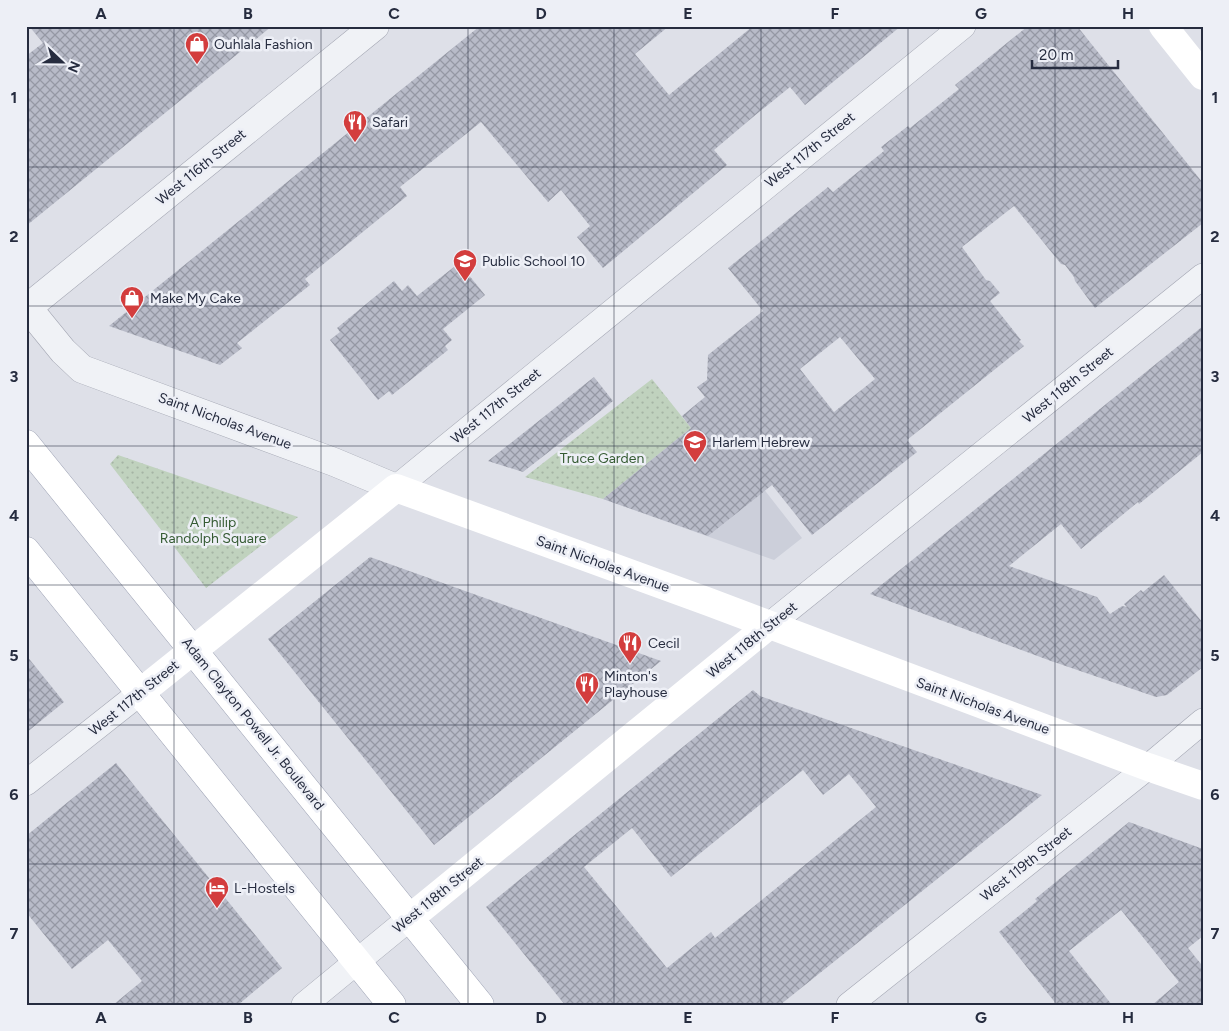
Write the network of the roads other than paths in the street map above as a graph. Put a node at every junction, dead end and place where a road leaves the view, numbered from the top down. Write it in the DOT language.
graph roads {
  1 [pos="375,26"];
  2 [pos="963,26"];
  3 [pos="1163,26"];
  4 [pos="1203,76"];
  5 [pos="1203,276"];
  6 [pos="27,308"];
  7 [pos="26,444"];
  8 [pos="396,488"];
  9 [pos="26,551"];
  10 [pos="768,626"];
  11 [pos="194,650"];
  12 [pos="141,692"];
  13 [pos="1203,721"];
  14 [pos="1148,767"];
  15 [pos="26,783"];
  16 [pos="1203,786"];
  17 [pos="410,918"];
  18 [pos="357,962"];
  19 [pos="304,1005"];
  20 [pos="392,1005"];
  21 [pos="480,1005"];
  22 [pos="849,1005"];
  1 -- 6 [label="street, West 116th Street"];
  2 -- 8 [label="street, West 117th Street"];
  3 -- 4 [label="main road"];
  5 -- 10 [label="street, West 118th Street"];
  6 -- 8 [label="street, Saint Nicholas Avenue"];
  7 -- 11 [label="main road, Adam Clayton Powell Jr. Boulevard"];
  8 -- 10 [label="main road, Saint Nicholas Avenue"];
  8 -- 11 [label="main road, West 117th Street"];
  9 -- 12 [label="main road"];
  10 -- 14 [label="main road, Saint Nicholas Avenue"];
  10 -- 17 [label="main road, West 118th Street"];
  11 -- 12 [label="main road, West 117th Street"];
  11 -- 17 [label="main road, Adam Clayton Powell Jr. Boulevard"];
  12 -- 15 [label="street, West 117th Street"];
  12 -- 18 [label="main road"];
  13 -- 14 [label="street, West 119th Street"];
  14 -- 16 [label="main road, Saint Nicholas Avenue"];
  14 -- 22 [label="street, West 119th Street"];
  17 -- 18 [label="street, West 118th Street"];
  17 -- 21 [label="main road, Adam Clayton Powell Jr. Boulevard"];
  18 -- 19 [label="street, West 118th Street"];
  18 -- 20 [label="main road"];
}
